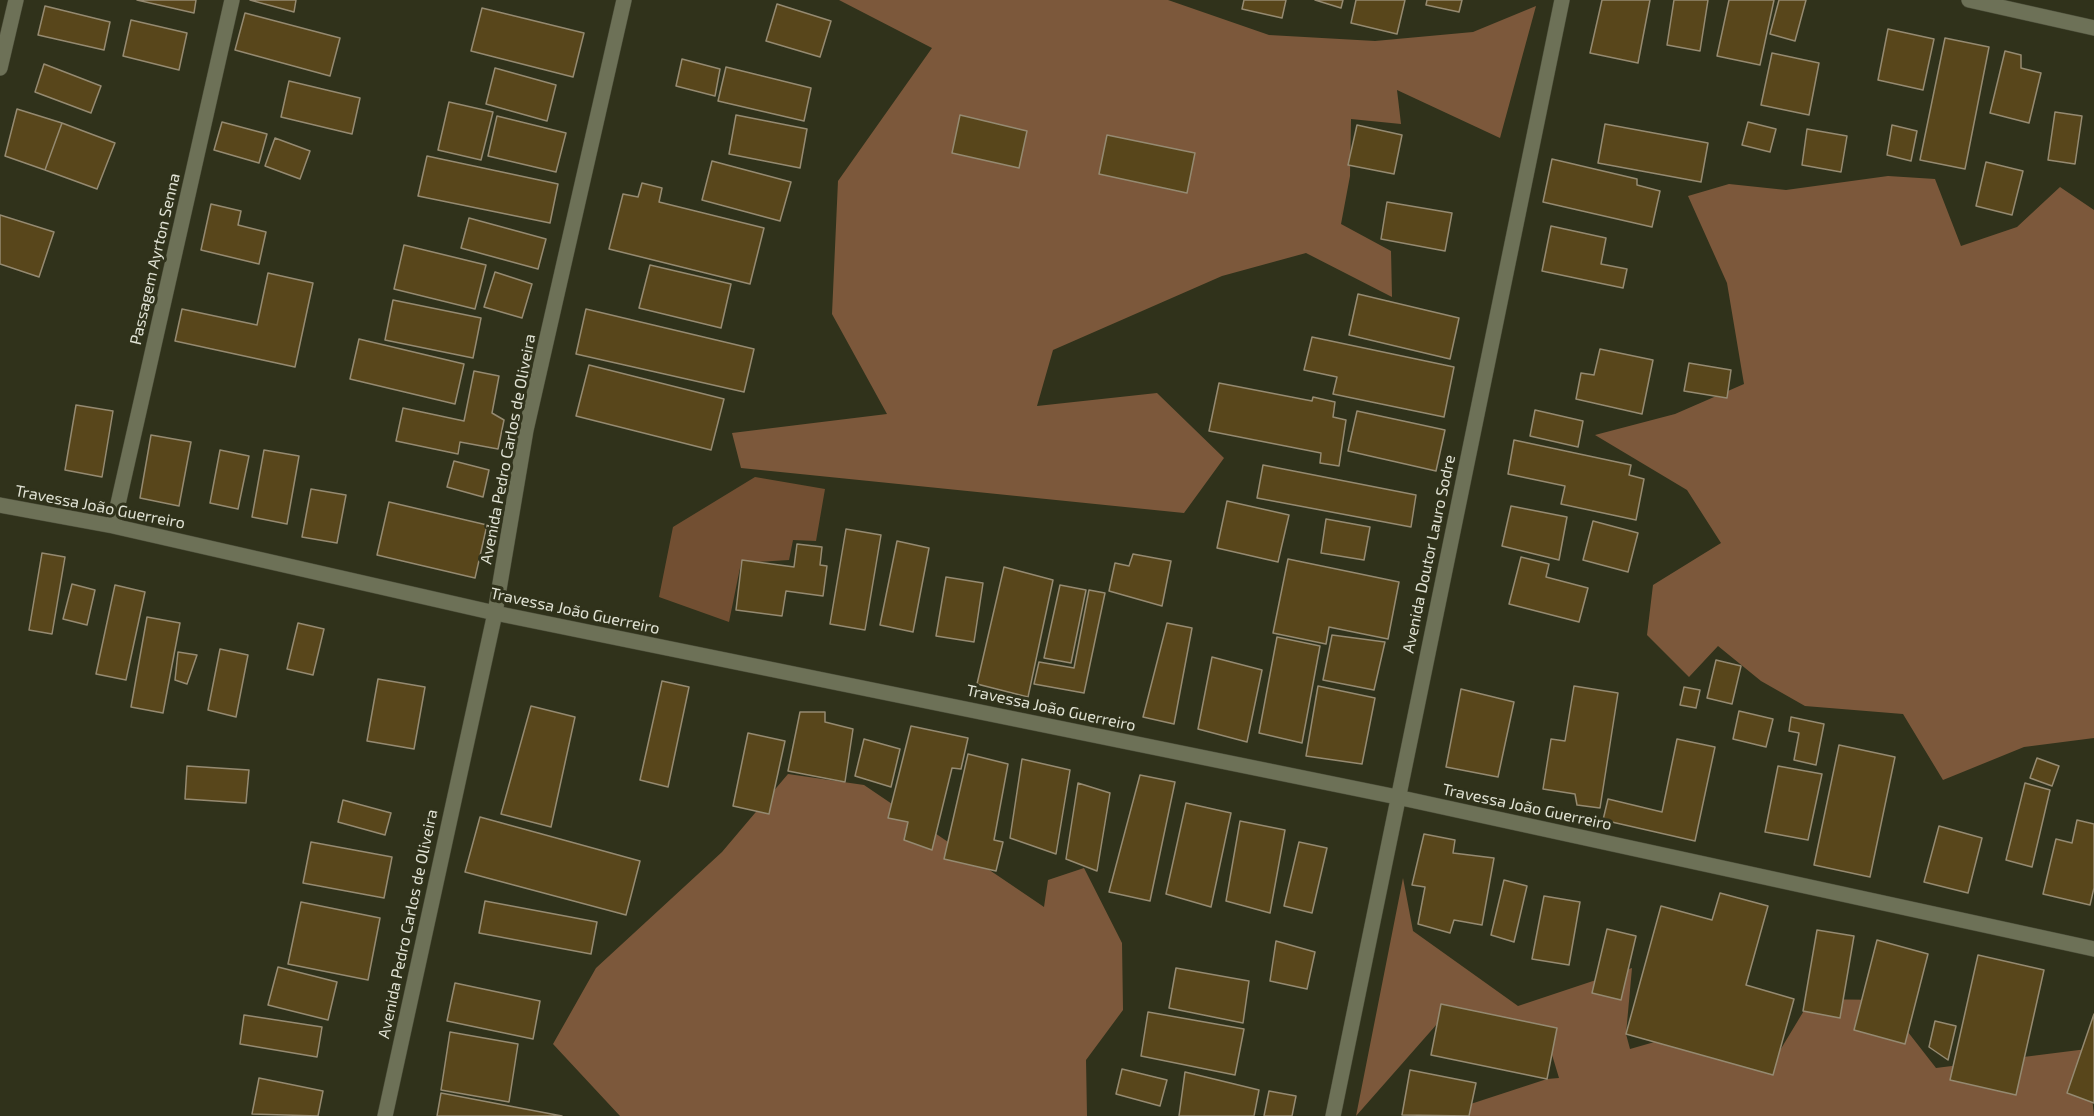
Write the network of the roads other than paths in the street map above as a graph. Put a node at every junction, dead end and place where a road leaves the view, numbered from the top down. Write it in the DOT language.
graph roads {
  1 [pos="16,0"];
  2 [pos="232,0"];
  3 [pos="624,0"];
  4 [pos="1562,0"];
  5 [pos="1969,0"];
  6 [pos="2094,28"];
  7 [pos="0,68"];
  8 [pos="0,505"];
  9 [pos="112,526"];
  10 [pos="495,613"];
  11 [pos="1397,797"];
  12 [pos="2094,949"];
  13 [pos="385,1116"];
  14 [pos="1333,1116"];
  1 -- 7 [label="street"];
  2 -- 9 [label="street, Passagem Ayrton Senna"];
  3 -- 10 [label="street, Avenida Pedro Carlos de Oliveira"];
  4 -- 11 [label="street, Avenida Doutor Lauro Sodre"];
  5 -- 6 [label="street"];
  8 -- 9 [label="street, Travessa João Guerreiro"];
  9 -- 10 [label="street, Travessa João Guerreiro"];
  10 -- 11 [label="street, Travessa João Guerreiro"];
  10 -- 13 [label="street, Avenida Pedro Carlos de Oliveira"];
  11 -- 12 [label="street, Travessa João Guerreiro"];
  11 -- 14 [label="street, Avenida Doutor Lauro Sodre"];
}
